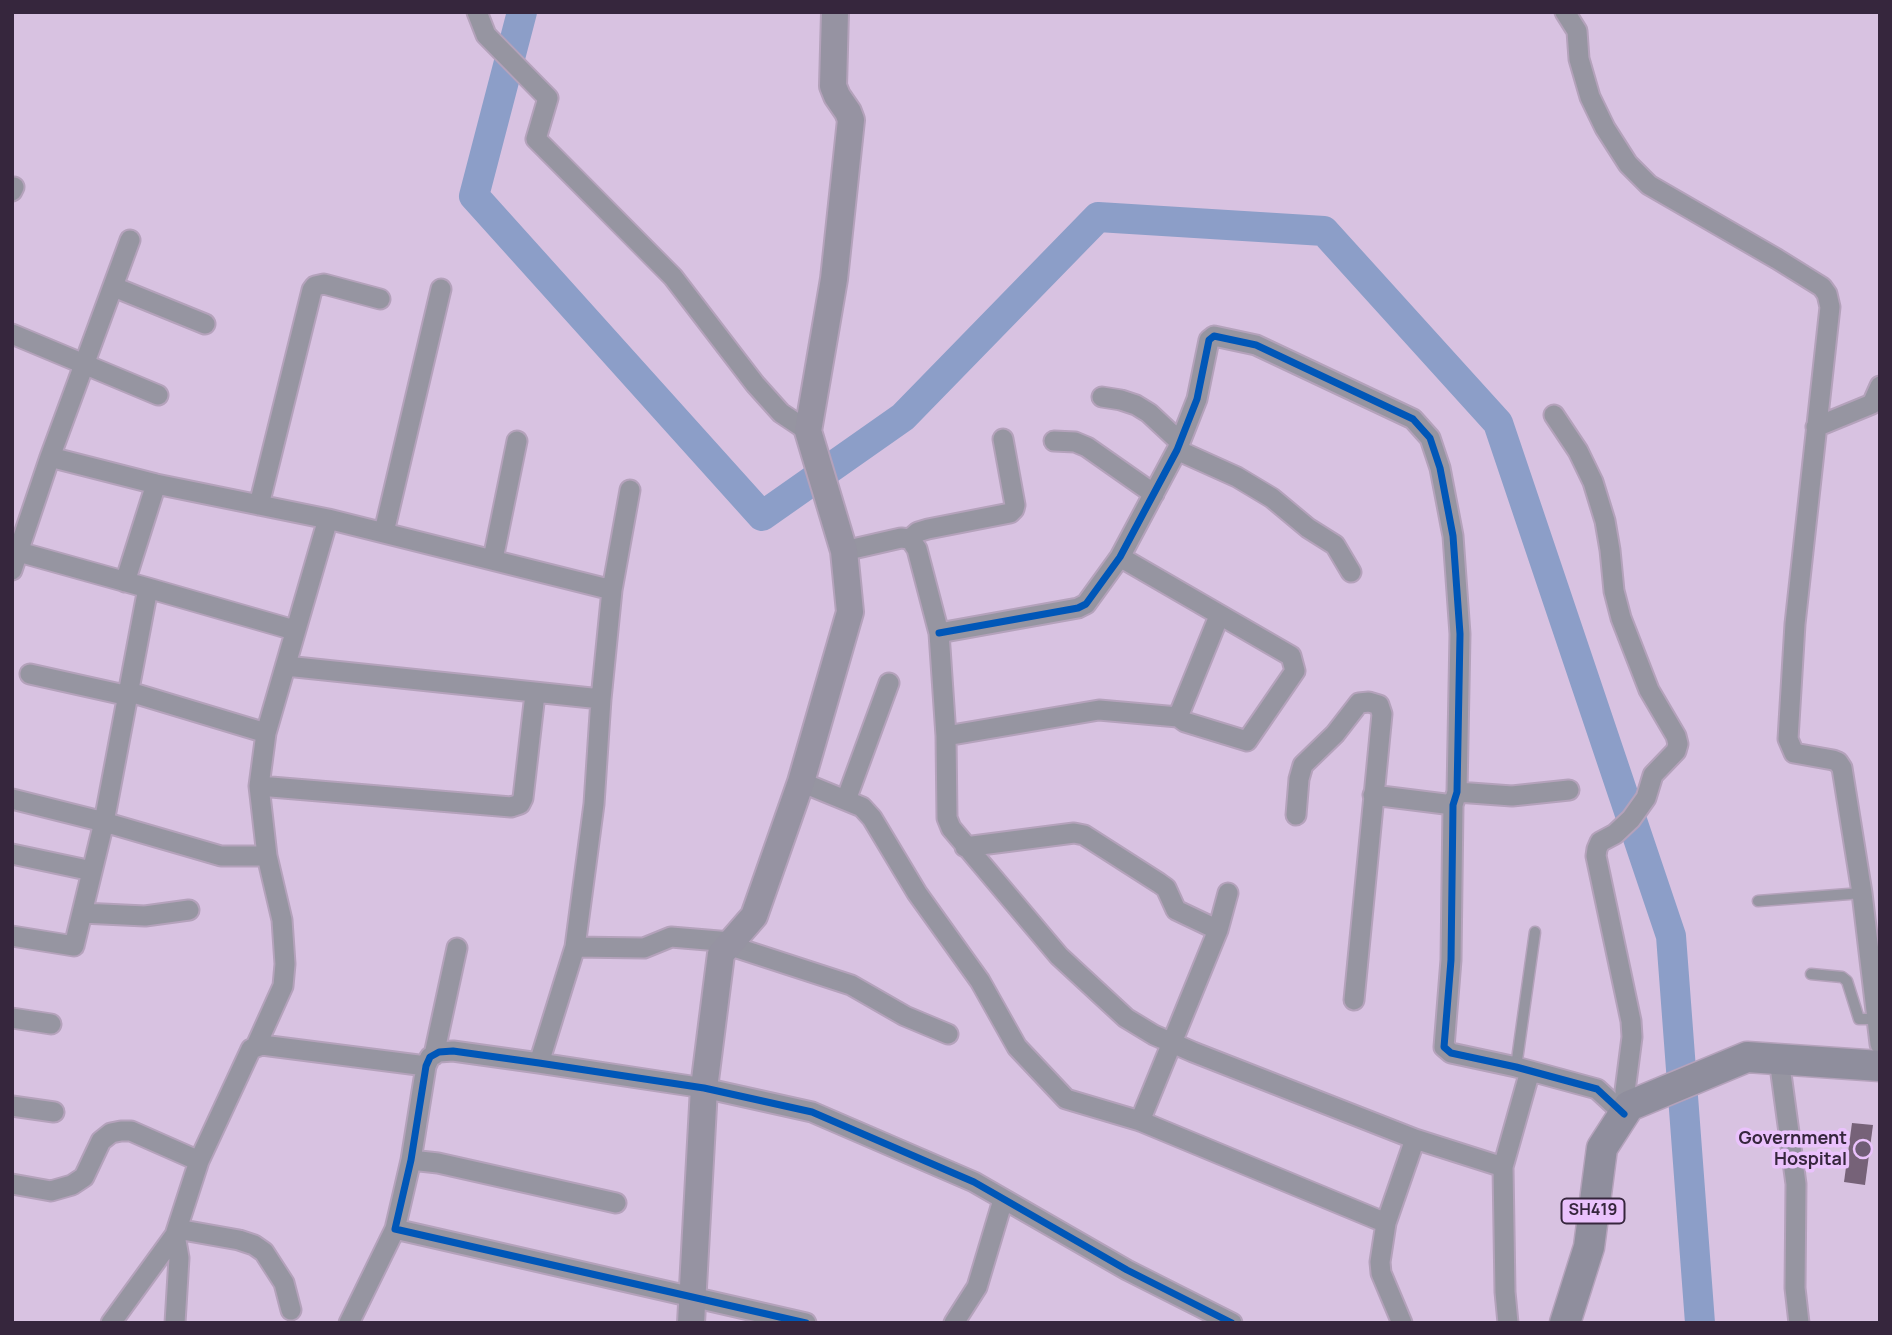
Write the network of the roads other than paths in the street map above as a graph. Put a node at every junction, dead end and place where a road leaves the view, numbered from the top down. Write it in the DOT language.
graph roads {
  1 [pos="477,12"];
  2 [pos="835,12"];
  3 [pos="1565,12"];
  4 [pos="130,240"];
  5 [pos="114,287"];
  6 [pos="440,289"];
  7 [pos="380,299"];
  8 [pos="205,324"];
  9 [pos="12,334"];
  10 [pos="84,366"];
  11 [pos="1880,386"];
  12 [pos="158,395"];
  13 [pos="1102,397"];
  14 [pos="1553,415"];
  15 [pos="1816,427"];
  16 [pos="808,432"];
  17 [pos="1003,439"];
  18 [pos="517,441"];
  19 [pos="1054,441"];
  20 [pos="1178,446"];
  21 [pos="50,457"];
  22 [pos="156,484"];
  23 [pos="630,490"];
  24 [pos="1154,494"];
  25 [pos="259,505"];
  26 [pos="328,519"];
  27 [pos="384,532"];
  28 [pos="910,539"];
  29 [pos="841,543"];
  30 [pos="1120,557"];
  31 [pos="493,559"];
  32 [pos="16,561"];
  33 [pos="1351,572"];
  34 [pos="125,582"];
  35 [pos="148,588"];
  36 [pos="612,590"];
  37 [pos="1219,616"];
  38 [pos="294,630"];
  39 [pos="939,633"];
  40 [pos="286,666"];
  41 [pos="30,674"];
  42 [pos="889,683"];
  43 [pos="129,694"];
  44 [pos="535,694"];
  45 [pos="601,699"];
  46 [pos="1178,717"];
  47 [pos="266,733"];
  48 [pos="946,736"];
  49 [pos="801,782"];
  50 [pos="259,786"];
  51 [pos="1569,790"];
  52 [pos="1373,795"];
  53 [pos="1455,798"];
  54 [pos="12,799"];
  55 [pos="846,800"];
  56 [pos="1296,815"];
  57 [pos="104,822"];
  58 [pos="965,848"];
  59 [pos="12,854"];
  60 [pos="267,856"];
  61 [pos="92,871"];
  62 [pos="1228,893"];
  63 [pos="1862,893"];
  64 [pos="1758,901"];
  65 [pos="189,910"];
  66 [pos="82,913"];
  67 [pos="1218,930"];
  68 [pos="1535,932"];
  69 [pos="12,936"];
  70 [pos="730,944"];
  71 [pos="575,947"];
  72 [pos="457,948"];
  73 [pos="1811,974"];
  74 [pos="1354,1000"];
  75 [pos="12,1018"];
  76 [pos="1877,1019"];
  77 [pos="51,1024"];
  78 [pos="948,1034"];
  79 [pos="1173,1043"];
  80 [pos="1880,1044"];
  81 [pos="256,1046"];
  82 [pos="1779,1059"];
  83 [pos="430,1060"];
  84 [pos="539,1063"];
  85 [pos="1880,1066"];
  86 [pos="1523,1069"];
  87 [pos="704,1088"];
  88 [pos="12,1106"];
  89 [pos="1628,1109"];
  90 [pos="54,1112"];
  91 [pos="1140,1121"];
  92 [pos="1415,1139"];
  93 [pos="411,1160"];
  94 [pos="198,1161"];
  95 [pos="1503,1167"];
  96 [pos="12,1184"];
  97 [pos="1003,1200"];
  98 [pos="616,1203"];
  99 [pos="1386,1223"];
  100 [pos="395,1229"];
  101 [pos="176,1232"];
  102 [pos="291,1310"];
  103 [pos="692,1310"];
  104 [pos="111,1323"];
  105 [pos="175,1323"];
  106 [pos="349,1323"];
  107 [pos="806,1323"];
  108 [pos="954,1323"];
  109 [pos="1232,1323"];
  110 [pos="1402,1323"];
  111 [pos="1507,1323"];
  112 [pos="1565,1323"];
  113 [pos="1799,1323"];
  1 -- 16 [label="street"];
  2 -- 16 [label="street"];
  3 -- 15 [label="street"];
  4 -- 5 [label="street"];
  5 -- 8 [label="street"];
  5 -- 10 [label="street"];
  6 -- 27 [label="street"];
  7 -- 25 [label="street"];
  9 -- 10 [label="street"];
  10 -- 12 [label="street"];
  10 -- 21 [label="street"];
  11 -- 15 [label="street"];
  13 -- 20 [label="street"];
  14 -- 89 [label="street"];
  15 -- 63 [label="street"];
  16 -- 29 [label="street"];
  17 -- 28 [label="street"];
  18 -- 31 [label="street"];
  19 -- 24 [label="street"];
  20 -- 24 [label="street"];
  20 -- 33 [label="street"];
  20 -- 53 [label="street"];
  21 -- 22 [label="street"];
  21 -- 32 [label="street"];
  22 -- 25 [label="street"];
  22 -- 34 [label="street"];
  23 -- 36 [label="street"];
  24 -- 30 [label="street"];
  25 -- 26 [label="street"];
  26 -- 27 [label="street"];
  26 -- 38 [label="street"];
  27 -- 31 [label="street"];
  28 -- 29 [label="street"];
  28 -- 39 [label="street"];
  29 -- 49 [label="street"];
  30 -- 37 [label="street"];
  30 -- 39 [label="street"];
  31 -- 36 [label="street"];
  32 -- 34 [label="street"];
  34 -- 35 [label="street"];
  35 -- 38 [label="street"];
  35 -- 43 [label="street"];
  36 -- 45 [label="street"];
  37 -- 46 [label="street"];
  37 -- 46 [label="street"];
  38 -- 40 [label="street"];
  39 -- 48 [label="street"];
  40 -- 44 [label="street"];
  40 -- 47 [label="street"];
  41 -- 43 [label="street"];
  42 -- 55 [label="street"];
  43 -- 47 [label="street"];
  43 -- 57 [label="street"];
  44 -- 45 [label="street"];
  44 -- 50 [label="street"];
  45 -- 71 [label="street"];
  46 -- 48 [label="street"];
  47 -- 50 [label="street"];
  48 -- 58 [label="street"];
  49 -- 55 [label="street"];
  49 -- 70 [label="street"];
  50 -- 60 [label="street"];
  51 -- 53 [label="street"];
  52 -- 53 [label="street"];
  52 -- 56 [label="street"];
  52 -- 74 [label="street"];
  53 -- 86 [label="street"];
  54 -- 57 [label="street"];
  55 -- 91 [label="street"];
  57 -- 60 [label="street"];
  57 -- 61 [label="street"];
  58 -- 67 [label="street"];
  58 -- 79 [label="street"];
  59 -- 61 [label="street"];
  60 -- 81 [label="street"];
  61 -- 66 [label="street"];
  62 -- 67 [label="street"];
  63 -- 64 [label="lane"];
  63 -- 76 [label="street"];
  65 -- 66 [label="street"];
  66 -- 69 [label="street"];
  67 -- 79 [label="street"];
  68 -- 86 [label="lane"];
  70 -- 71 [label="street"];
  70 -- 78 [label="street"];
  70 -- 87 [label="street"];
  71 -- 84 [label="street"];
  72 -- 83 [label="street"];
  73 -- 76 [label="lane"];
  75 -- 77 [label="street"];
  76 -- 80 [label="street"];
  79 -- 91 [label="street"];
  79 -- 92 [label="street"];
  81 -- 83 [label="street"];
  81 -- 94 [label="street"];
  82 -- 85 [label="main road"];
  82 -- 89 [label="main road"];
  82 -- 113 [label="street"];
  83 -- 84 [label="street"];
  83 -- 93 [label="street"];
  84 -- 87 [label="street"];
  86 -- 89 [label="street"];
  86 -- 95 [label="street"];
  87 -- 97 [label="street"];
  87 -- 103 [label="street"];
  88 -- 90 [label="street"];
  89 -- 112 [label="main road, SH419"];
  91 -- 99 [label="street"];
  92 -- 95 [label="street"];
  92 -- 99 [label="street"];
  93 -- 98 [label="street"];
  93 -- 100 [label="street"];
  94 -- 96 [label="street"];
  94 -- 101 [label="street"];
  95 -- 111 [label="street"];
  97 -- 108 [label="street"];
  97 -- 109 [label="street"];
  99 -- 110 [label="street"];
  100 -- 103 [label="street"];
  100 -- 106 [label="street"];
  101 -- 102 [label="street"];
  101 -- 104 [label="street"];
  101 -- 105 [label="street"];
  103 -- 107 [label="street"];
}
